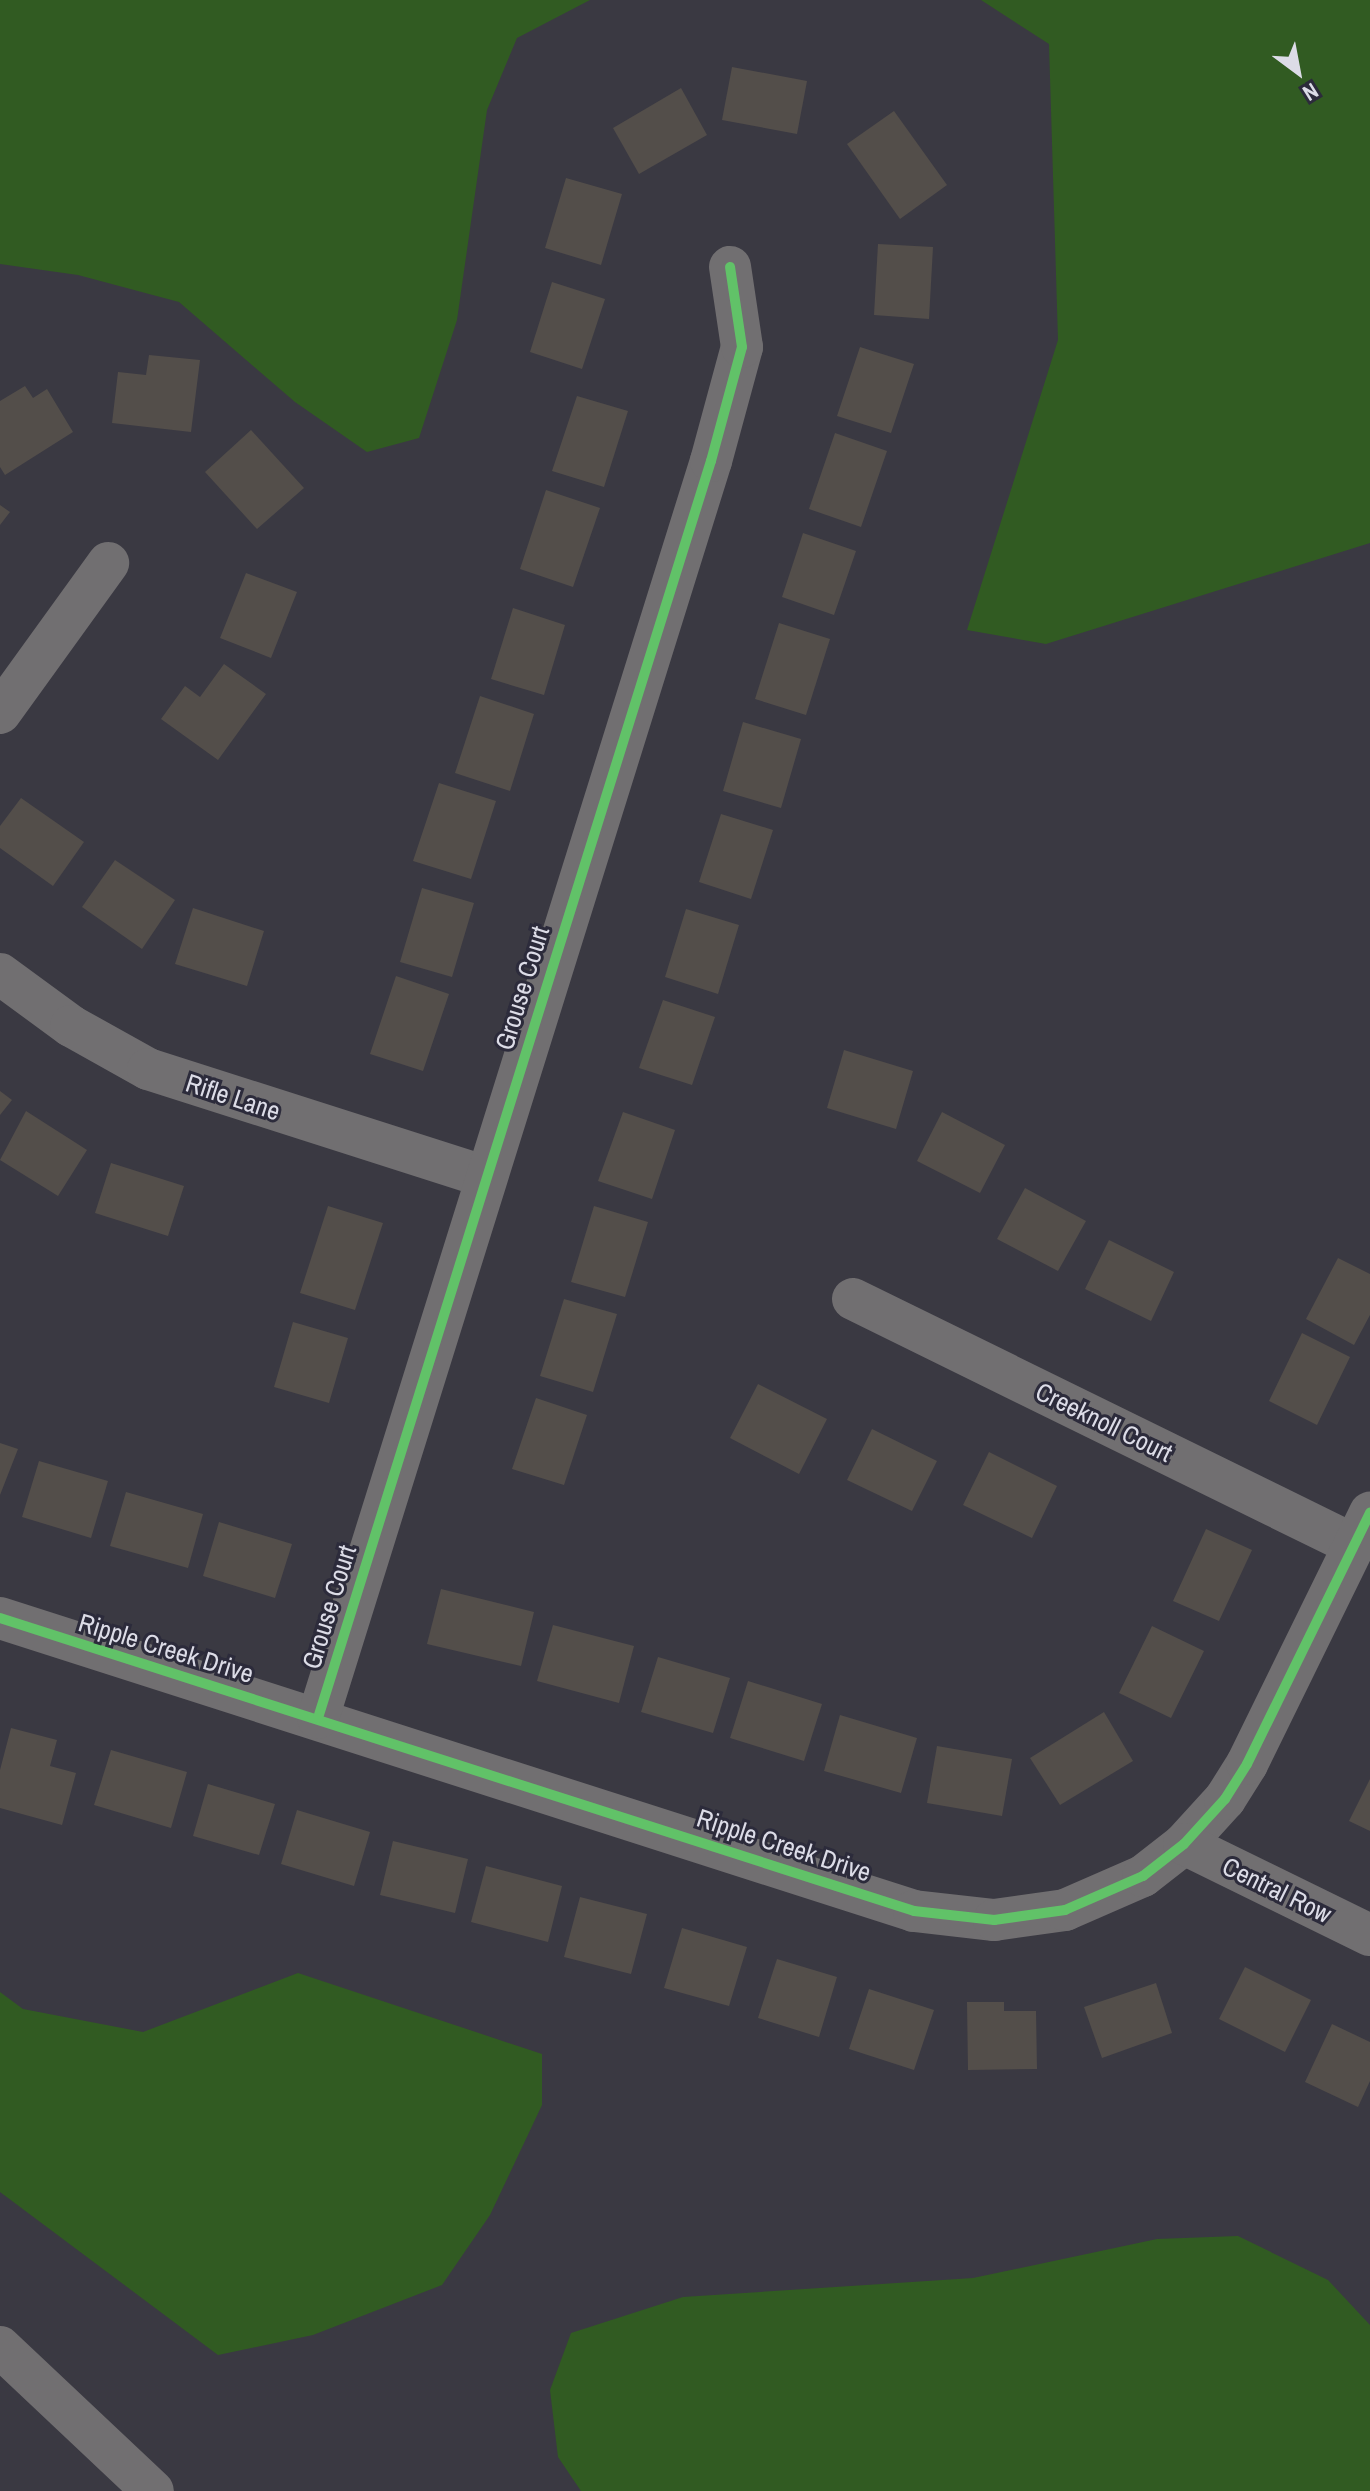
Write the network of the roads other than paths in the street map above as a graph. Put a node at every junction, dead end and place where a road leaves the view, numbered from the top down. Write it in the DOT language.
graph roads {
  1 [pos="730,267"];
  2 [pos="108,563"];
  3 [pos="0,713"];
  4 [pos="0,974"];
  5 [pos="486,1177"];
  6 [pos="853,1299"];
  7 [pos="1362,1529"];
  8 [pos="0,1618"];
  9 [pos="318,1718"];
  10 [pos="1184,1844"];
  11 [pos="1370,1935"];
  12 [pos="0,2347"];
  13 [pos="153,2491"];
  1 -- 5 [label="street, Grouse Court"];
  2 -- 3 [label="street"];
  4 -- 5 [label="street, Rifle Lane"];
  5 -- 9 [label="street, Grouse Court"];
  6 -- 7 [label="street, Creeknoll Court"];
  7 -- 10 [label="street, Ripple Creek Drive"];
  8 -- 9 [label="street, Ripple Creek Drive"];
  9 -- 10 [label="street, Ripple Creek Drive"];
  10 -- 11 [label="street, Central Row"];
  12 -- 13 [label="street"];
}
